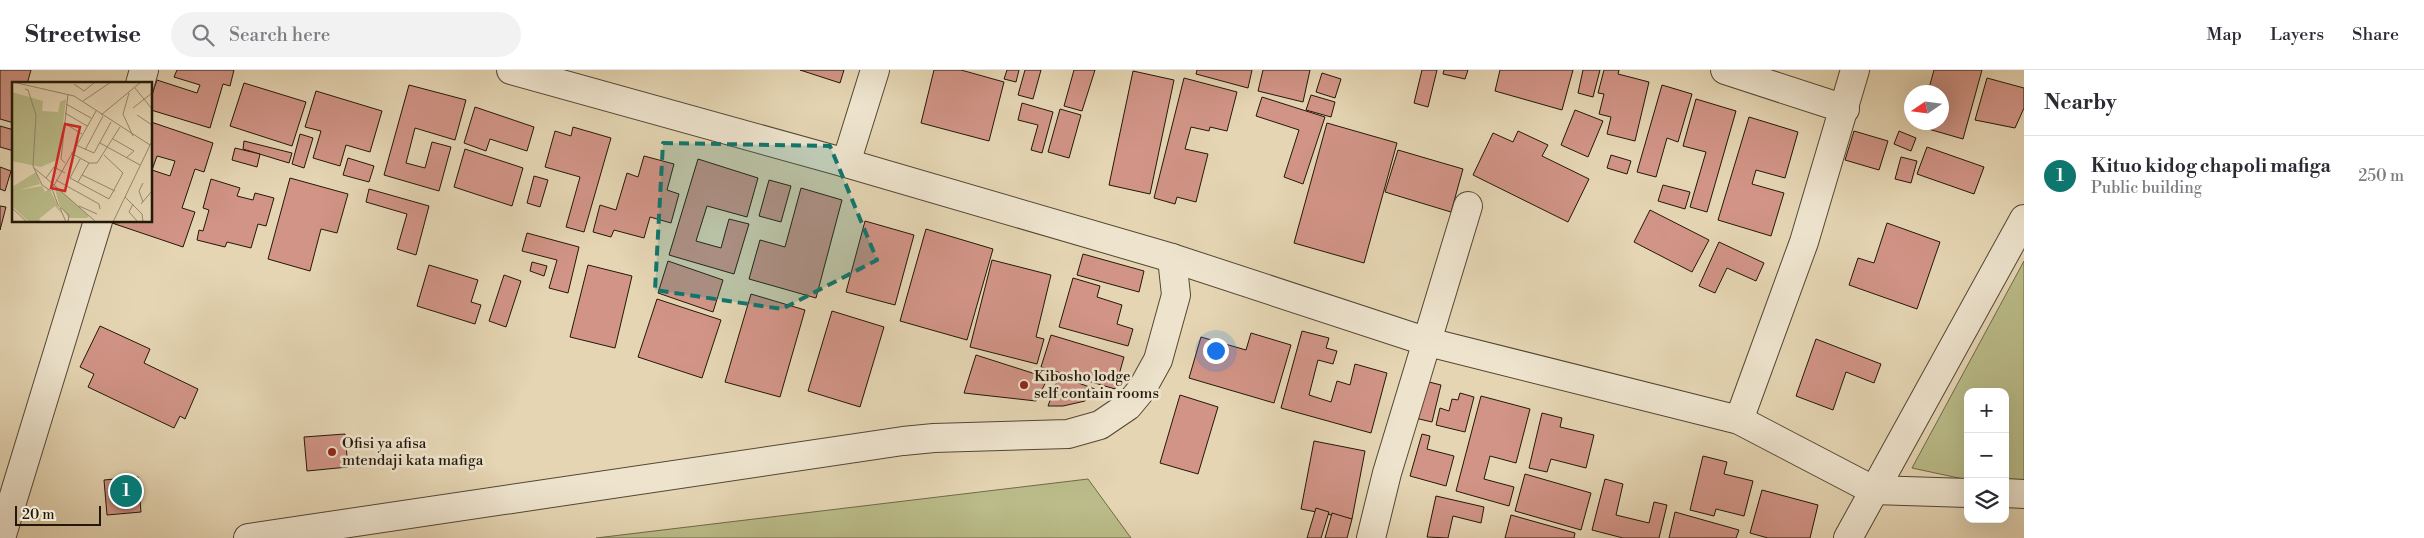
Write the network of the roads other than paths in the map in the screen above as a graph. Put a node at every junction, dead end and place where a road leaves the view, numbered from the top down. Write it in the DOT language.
graph roads {
  1 [pos="511,70"];
  2 [pos="875,70"];
  3 [pos="1725,70"];
  4 [pos="1855,70"];
  5 [pos="568,78"];
  6 [pos="1845,109"];
  7 [pos="846,163"];
  8 [pos="1468,206"];
  9 [pos="2024,219"];
  10 [pos="98,222"];
  11 [pos="1172,258"];
  12 [pos="1428,342"];
  13 [pos="1739,420"];
  14 [pos="1873,490"];
  15 [pos="1964,492"];
  16 [pos="2009,494"];
  17 [pos="2024,494"];
  18 [pos="1,538"];
  19 [pos="248,538"];
  20 [pos="1371,538"];
  21 [pos="1848,538"];
  1 -- 5 [label="street"];
  2 -- 7 [label="street"];
  3 -- 6 [label="street"];
  4 -- 6 [label="street"];
  5 -- 7 [label="street"];
  6 -- 13 [label="street"];
  7 -- 11 [label="street"];
  8 -- 12 [label="street"];
  9 -- 14 [label="street"];
  10 -- 18 [label="street"];
  11 -- 12 [label="street"];
  11 -- 19 [label="street"];
  12 -- 13 [label="street"];
  12 -- 20 [label="street"];
  13 -- 14 [label="street"];
  14 -- 15 [label="street"];
  14 -- 21 [label="street"];
  16 -- 17 [label="street"];
}
